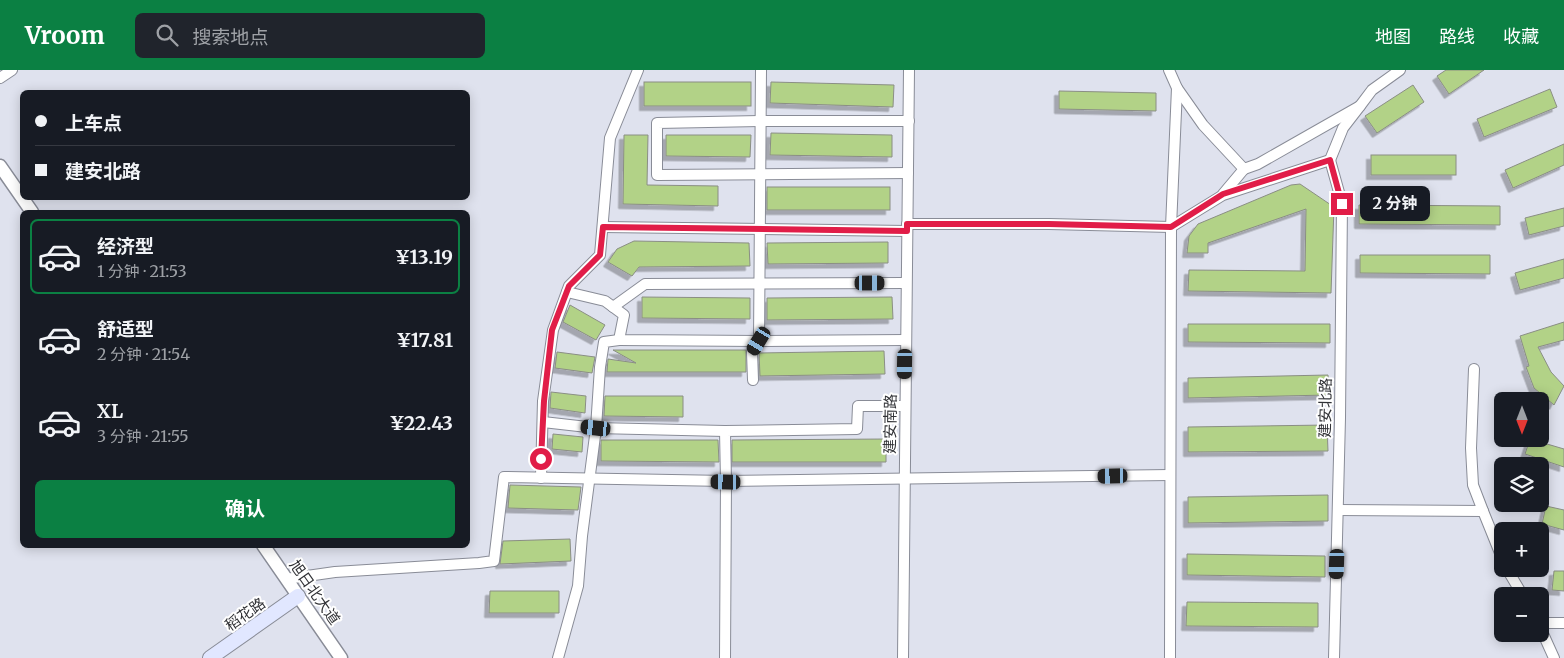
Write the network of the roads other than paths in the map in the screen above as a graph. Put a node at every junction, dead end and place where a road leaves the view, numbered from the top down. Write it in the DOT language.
graph roads {
  1 [pos="12,70"];
  2 [pos="638,70"];
  3 [pos="761,70"];
  4 [pos="909,70"];
  5 [pos="1169,70"];
  6 [pos="1400,70"];
  7 [pos="0,78"];
  8 [pos="1177,88"];
  9 [pos="1360,106"];
  10 [pos="760,120"];
  11 [pos="909,121"];
  12 [pos="1330,160"];
  13 [pos="0,166"];
  14 [pos="1244,170"];
  15 [pos="908,173"];
  16 [pos="760,174"];
  17 [pos="1223,194"];
  18 [pos="20,195"];
  19 [pos="603,227"];
  20 [pos="907,227"];
  21 [pos="1171,227"];
  22 [pos="759,229"];
  23 [pos="906,283"];
  24 [pos="759,284"];
  25 [pos="567,292"];
  26 [pos="613,307"];
  27 [pos="619,340"];
  28 [pos="906,340"];
  29 [pos="759,341"];
  30 [pos="1474,369"];
  31 [pos="752,380"];
  32 [pos="905,406"];
  33 [pos="543,422"];
  34 [pos="596,428"];
  35 [pos="725,431"];
  36 [pos="1170,475"];
  37 [pos="540,478"];
  38 [pos="904,478"];
  39 [pos="590,479"];
  40 [pos="726,482"];
  41 [pos="1338,510"];
  42 [pos="1484,511"];
  43 [pos="1494,537"];
  44 [pos="265,548"];
  45 [pos="286,579"];
  46 [pos="298,596"];
  47 [pos="1549,623"];
  48 [pos="1564,623"];
  49 [pos="1547,642"];
  50 [pos="210,658"];
  51 [pos="341,658"];
  52 [pos="558,658"];
  53 [pos="725,658"];
  54 [pos="903,658"];
  55 [pos="1170,658"];
  56 [pos="1334,658"];
  57 [pos="1554,658"];
  1 -- 7 [label="street"];
  2 -- 19 [label="street"];
  3 -- 10 [label="street"];
  4 -- 11 [label="street, 建安南路"];
  5 -- 8 [label="street"];
  6 -- 9 [label="street"];
  8 -- 14 [label="street"];
  8 -- 21 [label="street"];
  9 -- 12 [label="street"];
  9 -- 14 [label="street"];
  10 -- 11 [label="street"];
  10 -- 16 [label="street"];
  10 -- 16 [label="street"];
  11 -- 15 [label="street, 建安南路"];
  12 -- 17 [label="street"];
  12 -- 41 [label="street, 建安北路"];
  13 -- 18 [label="street"];
  14 -- 17 [label="street"];
  15 -- 16 [label="street"];
  15 -- 20 [label="street, 建安南路"];
  16 -- 22 [label="street"];
  17 -- 21 [label="street"];
  19 -- 22 [label="street"];
  19 -- 25 [label="street"];
  20 -- 21 [label="street"];
  20 -- 22 [label="street"];
  20 -- 23 [label="street, 建安南路"];
  21 -- 36 [label="street"];
  22 -- 24 [label="street"];
  23 -- 24 [label="street"];
  23 -- 28 [label="street, 建安南路"];
  24 -- 26 [label="street"];
  24 -- 29 [label="street"];
  25 -- 26 [label="street"];
  25 -- 33 [label="street"];
  26 -- 27 [label="street"];
  27 -- 29 [label="street"];
  27 -- 34 [label="street"];
  28 -- 29 [label="street"];
  28 -- 32 [label="street, 建安南路"];
  29 -- 31 [label="street"];
  30 -- 42 [label="street"];
  32 -- 35 [label="street"];
  32 -- 38 [label="street, 建安南路"];
  33 -- 34 [label="street"];
  33 -- 37 [label="street"];
  34 -- 35 [label="street"];
  34 -- 39 [label="street"];
  35 -- 40 [label="street"];
  36 -- 38 [label="street"];
  36 -- 55 [label="street"];
  37 -- 39 [label="street"];
  37 -- 45 [label="street"];
  38 -- 40 [label="street"];
  38 -- 54 [label="street, 建安南路"];
  39 -- 40 [label="street"];
  39 -- 52 [label="street"];
  40 -- 53 [label="street"];
  41 -- 42 [label="street"];
  41 -- 56 [label="street, 建安北路"];
  42 -- 43 [label="street"];
  44 -- 45 [label="street, 旭日北大道"];
  45 -- 46 [label="street, 旭日北大道"];
  46 -- 50 [label="main road, 稻花路"];
  46 -- 51 [label="street, 旭日北大道"];
  47 -- 48 [label="street"];
  49 -- 57 [label="street"];
}
